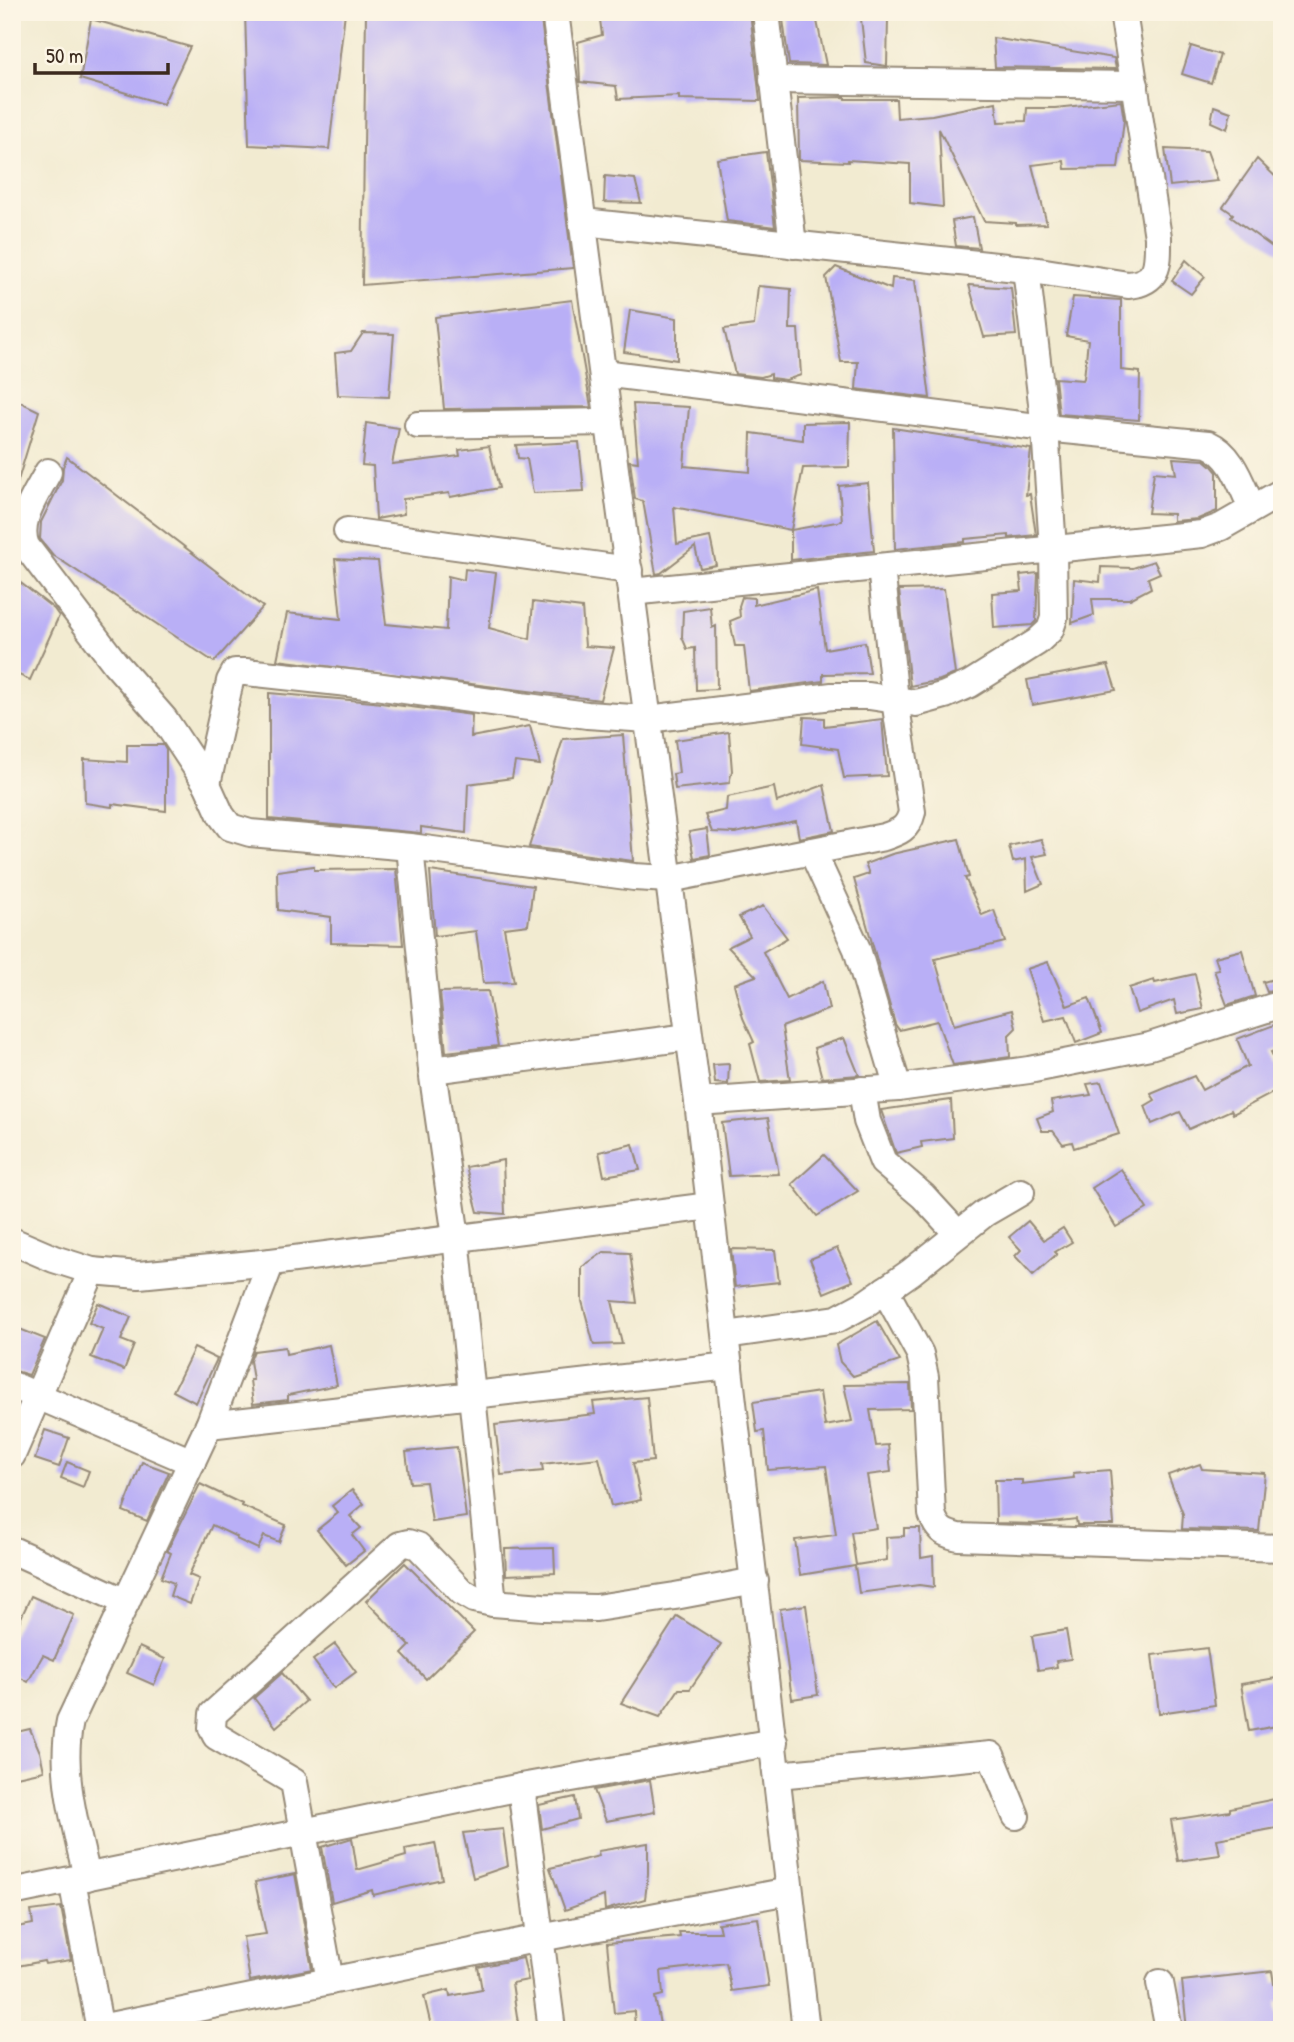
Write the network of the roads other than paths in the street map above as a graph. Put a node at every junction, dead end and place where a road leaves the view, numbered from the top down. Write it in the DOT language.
graph roads {
  1 [pos="555,12"];
  2 [pos="766,12"];
  3 [pos="1123,12"];
  4 [pos="773,80"];
  5 [pos="1135,85"];
  6 [pos="583,222"];
  7 [pos="793,245"];
  8 [pos="1026,270"];
  9 [pos="603,373"];
  10 [pos="609,422"];
  11 [pos="418,425"];
  12 [pos="1045,428"];
  13 [pos="48,472"];
  14 [pos="1282,492"];
  15 [pos="1252,509"];
  16 [pos="347,531"];
  17 [pos="1053,549"];
  18 [pos="881,567"];
  19 [pos="630,581"];
  20 [pos="895,700"];
  21 [pos="648,719"];
  22 [pos="207,784"];
  23 [pos="410,847"];
  24 [pos="812,851"];
  25 [pos="669,879"];
  26 [pos="1282,1004"];
  27 [pos="690,1037"];
  28 [pos="432,1070"];
  29 [pos="898,1088"];
  30 [pos="862,1090"];
  31 [pos="698,1102"];
  32 [pos="1021,1192"];
  33 [pos="710,1206"];
  34 [pos="957,1233"];
  35 [pos="457,1237"];
  36 [pos="12,1241"];
  37 [pos="271,1262"];
  38 [pos="92,1271"];
  39 [pos="885,1290"];
  40 [pos="726,1335"];
  41 [pos="729,1366"];
  42 [pos="12,1385"];
  43 [pos="471,1395"];
  44 [pos="38,1396"];
  45 [pos="209,1425"];
  46 [pos="12,1455"];
  47 [pos="192,1462"];
  48 [pos="1282,1548"];
  49 [pos="12,1550"];
  50 [pos="755,1581"];
  51 [pos="126,1602"];
  52 [pos="493,1603"];
  53 [pos="774,1742"];
  54 [pos="777,1775"];
  55 [pos="522,1787"];
  56 [pos="1016,1816"];
  57 [pos="302,1832"];
  58 [pos="79,1878"];
  59 [pos="789,1891"];
  60 [pos="12,1892"];
  61 [pos="540,1938"];
  62 [pos="330,1981"];
  63 [pos="1160,1983"];
  64 [pos="100,2029"];
  65 [pos="552,2030"];
  66 [pos="806,2030"];
  67 [pos="1169,2030"];
  1 -- 6 [label="street"];
  2 -- 4 [label="street"];
  3 -- 5 [label="street"];
  4 -- 5 [label="street"];
  4 -- 7 [label="street"];
  5 -- 8 [label="street"];
  6 -- 7 [label="street"];
  6 -- 9 [label="street"];
  7 -- 8 [label="street"];
  8 -- 12 [label="street"];
  9 -- 10 [label="street"];
  9 -- 12 [label="street"];
  10 -- 11 [label="street"];
  10 -- 19 [label="street"];
  12 -- 15 [label="street"];
  12 -- 17 [label="street"];
  13 -- 22 [label="street"];
  14 -- 15 [label="street"];
  15 -- 17 [label="street"];
  16 -- 19 [label="street"];
  17 -- 18 [label="street"];
  17 -- 20 [label="street"];
  18 -- 19 [label="street"];
  18 -- 20 [label="street"];
  19 -- 21 [label="street"];
  20 -- 21 [label="street"];
  20 -- 24 [label="street"];
  21 -- 22 [label="street"];
  21 -- 25 [label="street"];
  22 -- 23 [label="street"];
  23 -- 25 [label="street"];
  23 -- 28 [label="street"];
  24 -- 25 [label="street"];
  24 -- 29 [label="street"];
  25 -- 27 [label="street"];
  26 -- 29 [label="street"];
  27 -- 28 [label="street"];
  27 -- 31 [label="street"];
  28 -- 35 [label="street"];
  29 -- 30 [label="street"];
  30 -- 31 [label="street"];
  30 -- 34 [label="street"];
  31 -- 33 [label="street"];
  32 -- 34 [label="street"];
  33 -- 35 [label="street"];
  33 -- 40 [label="street"];
  34 -- 39 [label="street"];
  35 -- 37 [label="street"];
  35 -- 43 [label="street"];
  36 -- 38 [label="street"];
  37 -- 38 [label="street"];
  37 -- 45 [label="street"];
  38 -- 44 [label="street"];
  39 -- 40 [label="street"];
  39 -- 48 [label="street"];
  40 -- 41 [label="street"];
  41 -- 43 [label="street"];
  41 -- 50 [label="street"];
  42 -- 44 [label="street"];
  43 -- 45 [label="street"];
  43 -- 52 [label="street"];
  44 -- 46 [label="street"];
  44 -- 47 [label="street"];
  45 -- 47 [label="street"];
  47 -- 51 [label="street"];
  49 -- 51 [label="street"];
  50 -- 52 [label="street"];
  50 -- 53 [label="street"];
  51 -- 58 [label="street"];
  52 -- 57 [label="street"];
  53 -- 54 [label="street"];
  53 -- 55 [label="street"];
  54 -- 56 [label="street"];
  54 -- 59 [label="street"];
  55 -- 57 [label="street"];
  55 -- 61 [label="street"];
  57 -- 58 [label="street"];
  57 -- 62 [label="street"];
  58 -- 60 [label="street"];
  58 -- 64 [label="street"];
  59 -- 61 [label="street"];
  59 -- 66 [label="street"];
  61 -- 62 [label="street"];
  61 -- 65 [label="street"];
  62 -- 64 [label="street"];
  63 -- 67 [label="street"];
}
